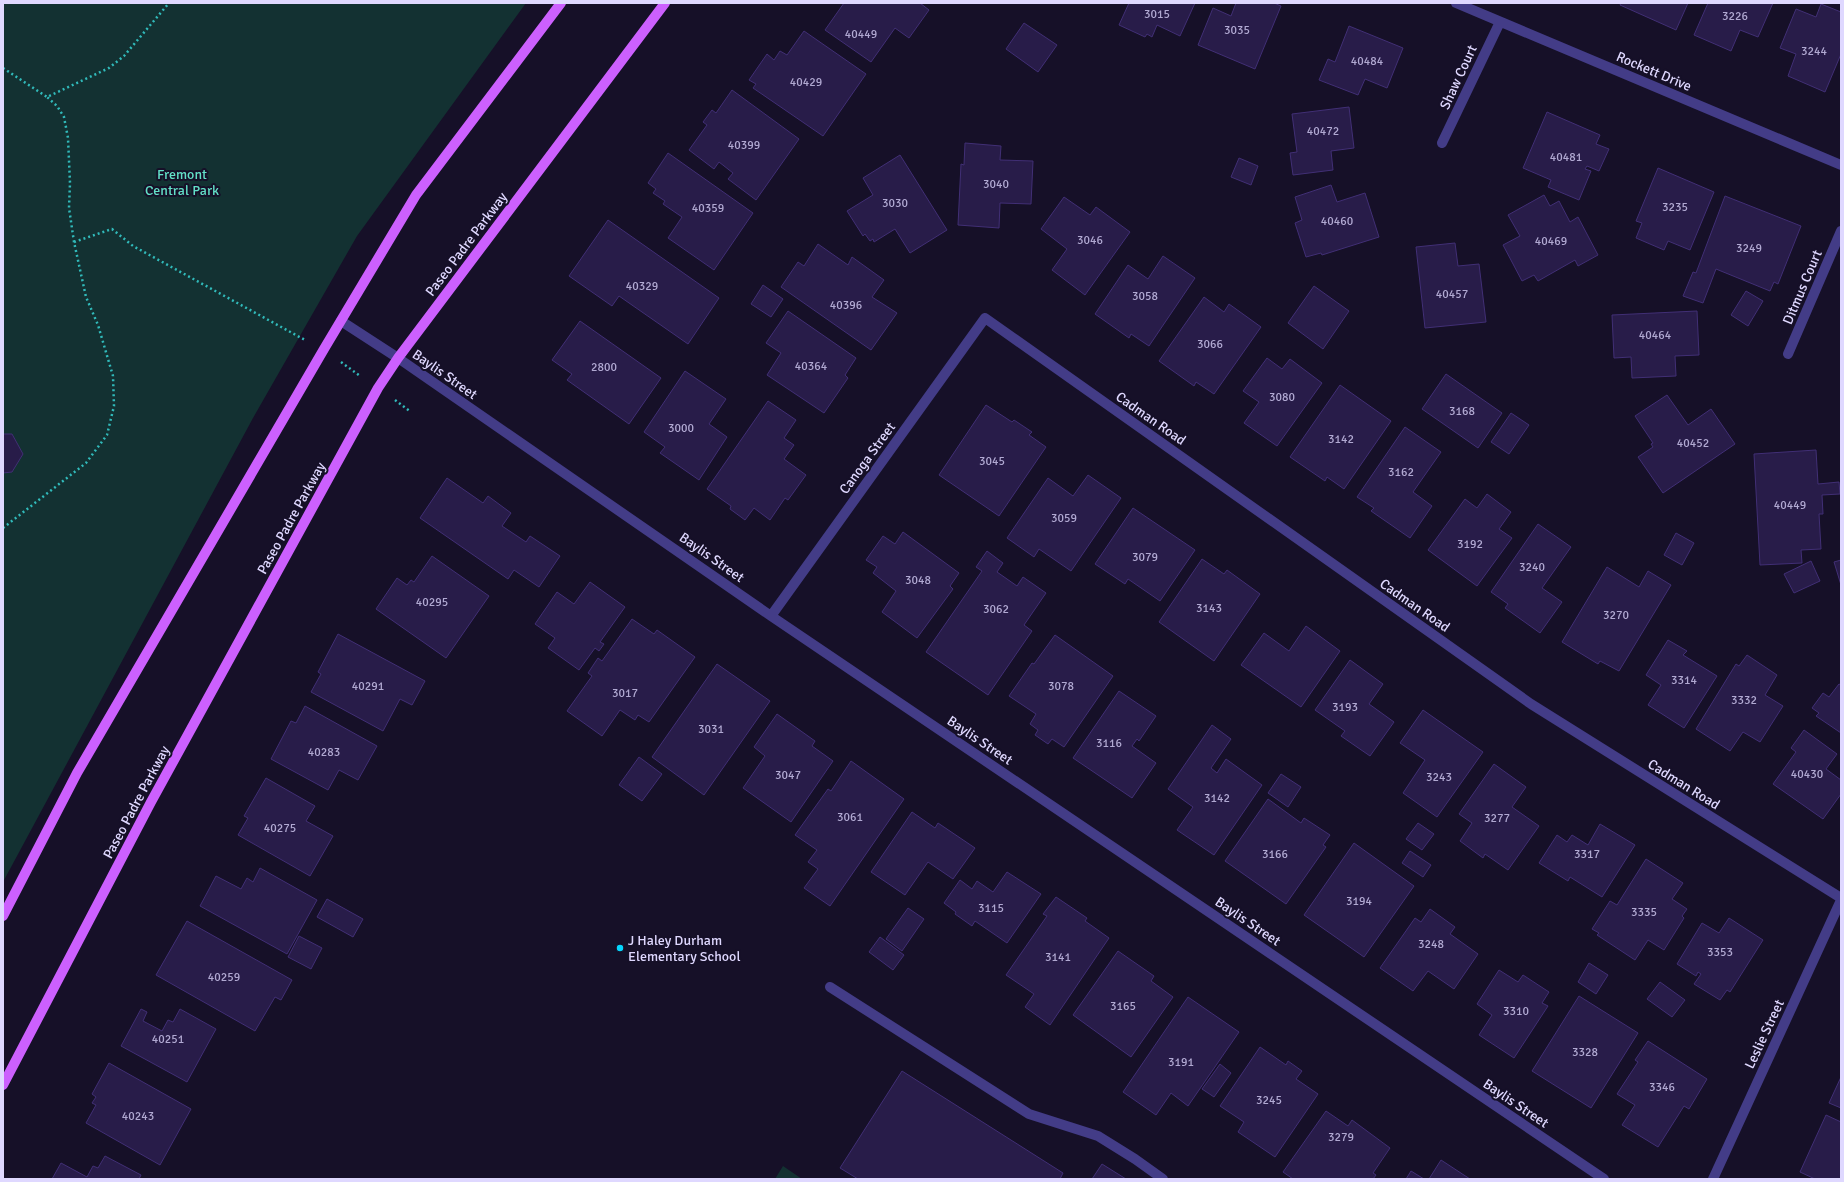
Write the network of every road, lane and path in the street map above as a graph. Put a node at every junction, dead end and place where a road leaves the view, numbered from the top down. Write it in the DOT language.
graph roads {
  1 [pos="169,3"];
  2 [pos="561,3"];
  3 [pos="665,3"];
  4 [pos="1456,3"];
  5 [pos="1500,22"];
  6 [pos="3,68"];
  7 [pos="47,97"];
  8 [pos="1442,143"];
  9 [pos="1841,165"];
  10 [pos="1841,231"];
  11 [pos="74,242"];
  12 [pos="985,318"];
  13 [pos="341,321"];
  14 [pos="324,349"];
  15 [pos="1788,354"];
  16 [pos="398,358"];
  17 [pos="378,388"];
  18 [pos="411,412"];
  19 [pos="3,528"];
  20 [pos="771,616"];
  21 [pos="1841,899"];
  22 [pos="3,916"];
  23 [pos="830,987"];
  24 [pos="3,1085"];
  25 [pos="1163,1179"];
  26 [pos="1604,1179"];
  27 [pos="1713,1179"];
  1 -- 7 [label="path"];
  2 -- 13 [label="main road"];
  3 -- 16 [label="main road, Paseo Padre Parkway"];
  4 -- 5 [label="street, Rockett Drive"];
  5 -- 8 [label="street, Shaw Court"];
  5 -- 9 [label="street, Rockett Drive"];
  6 -- 7 [label="path"];
  7 -- 11 [label="path"];
  10 -- 15 [label="street, Ditmus Court"];
  11 -- 14 [label="path"];
  11 -- 19 [label="path"];
  12 -- 20 [label="street, Canoga Street"];
  12 -- 21 [label="street, Cadman Road"];
  13 -- 14 [label="main road"];
  13 -- 16 [label="street, Baylis Street"];
  14 -- 17 [label="path"];
  14 -- 22 [label="main road"];
  16 -- 17 [label="main road, Paseo Padre Parkway"];
  16 -- 20 [label="street, Baylis Street"];
  17 -- 18 [label="path"];
  17 -- 24 [label="main road, Paseo Padre Parkway"];
  20 -- 26 [label="street, Baylis Street"];
  21 -- 27 [label="street, Leslie Street"];
  23 -- 25 [label="street"];
}
